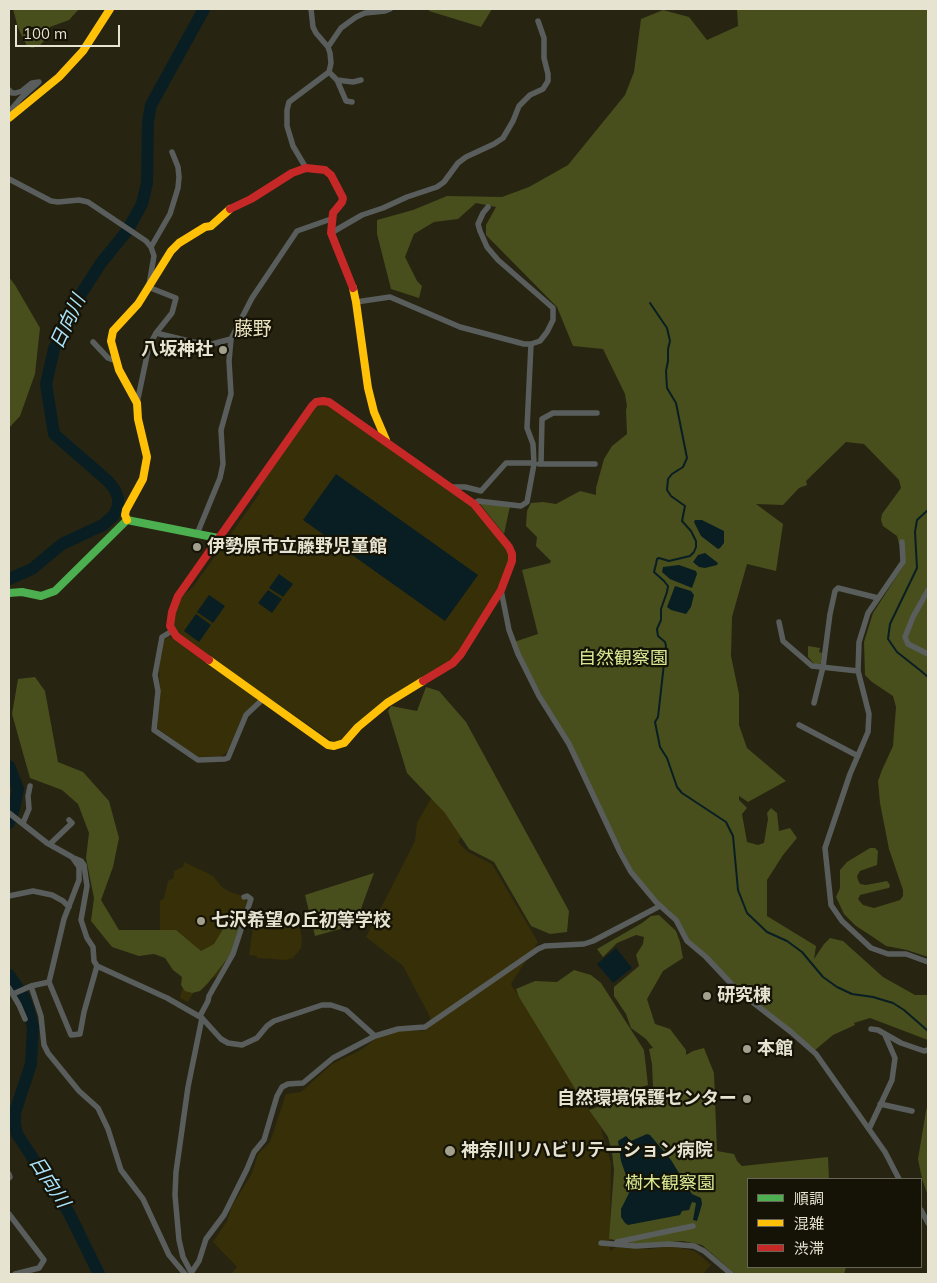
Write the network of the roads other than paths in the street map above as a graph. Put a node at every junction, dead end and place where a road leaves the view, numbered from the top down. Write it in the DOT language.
graph roads {
  1 [pos="110,9"];
  2 [pos="311,9"];
  3 [pos="390,9"];
  4 [pos="538,21"];
  5 [pos="328,47"];
  6 [pos="329,72"];
  7 [pos="337,80"];
  8 [pos="361,80"];
  9 [pos="9,90"];
  10 [pos="352,102"];
  11 [pos="9,112"];
  12 [pos="9,118"];
  13 [pos="172,152"];
  14 [pos="306,168"];
  15 [pos="9,179"];
  16 [pos="488,207"];
  17 [pos="331,219"];
  18 [pos="332,233"];
  19 [pos="151,247"];
  20 [pos="148,286"];
  21 [pos="356,302"];
  22 [pos="156,333"];
  23 [pos="232,339"];
  24 [pos="93,342"];
  25 [pos="531,344"];
  26 [pos="116,361"];
  27 [pos="137,403"];
  28 [pos="597,413"];
  29 [pos="387,442"];
  30 [pos="512,455"];
  31 [pos="511,463"];
  32 [pos="537,464"];
  33 [pos="595,464"];
  34 [pos="451,487"];
  35 [pos="474,504"];
  36 [pos="127,520"];
  37 [pos="197,534"];
  38 [pos="218,538"];
  39 [pos="902,542"];
  40 [pos="501,590"];
  41 [pos="928,590"];
  42 [pos="9,593"];
  43 [pos="878,598"];
  44 [pos="779,622"];
  45 [pos="172,631"];
  46 [pos="928,654"];
  47 [pos="823,667"];
  48 [pos="858,671"];
  49 [pos="264,699"];
  50 [pos="814,703"];
  51 [pos="799,725"];
  52 [pos="858,756"];
  53 [pos="30,786"];
  54 [pos="9,812"];
  55 [pos="69,820"];
  56 [pos="23,823"];
  57 [pos="50,844"];
  58 [pos="72,858"];
  59 [pos="9,896"];
  60 [pos="244,897"];
  61 [pos="660,906"];
  62 [pos="69,907"];
  63 [pos="928,962"];
  64 [pos="97,966"];
  65 [pos="48,982"];
  66 [pos="30,986"];
  67 [pos="9,988"];
  68 [pos="14,994"];
  69 [pos="201,1017"];
  70 [pos="24,1019"];
  71 [pos="871,1029"];
  72 [pos="885,1035"];
  73 [pos="375,1036"];
  74 [pos="928,1050"];
  75 [pos="880,1104"];
  76 [pos="912,1111"];
  77 [pos="869,1129"];
  78 [pos="9,1174"];
  79 [pos="9,1178"];
  80 [pos="898,1178"];
  81 [pos="922,1212"];
  82 [pos="9,1214"];
  83 [pos="928,1223"];
  84 [pos="693,1226"];
  85 [pos="601,1243"];
  86 [pos="612,1243"];
  87 [pos="15,1274"];
  88 [pos="189,1274"];
  89 [pos="731,1274"];
  1 -- 12 [label="street"];
  2 -- 5 [label="street"];
  3 -- 5 [label="street"];
  4 -- 18 [label="street"];
  5 -- 6 [label="street"];
  6 -- 7 [label="street"];
  6 -- 14 [label="street"];
  7 -- 8 [label="street"];
  7 -- 10 [label="street"];
  9 -- 11 [label="street"];
  13 -- 19 [label="street"];
  14 -- 17 [label="street"];
  14 -- 20 [label="street"];
  15 -- 19 [label="street"];
  16 -- 25 [label="street"];
  17 -- 18 [label="street"];
  17 -- 23 [label="street"];
  18 -- 21 [label="street"];
  19 -- 20 [label="street"];
  20 -- 22 [label="street"];
  20 -- 26 [label="street"];
  21 -- 25 [label="street"];
  21 -- 29 [label="street"];
  22 -- 23 [label="street"];
  22 -- 27 [label="street"];
  23 -- 37 [label="street"];
  24 -- 26 [label="street"];
  25 -- 35 [label="street"];
  26 -- 27 [label="street"];
  27 -- 36 [label="street"];
  28 -- 32 [label="street"];
  29 -- 34 [label="street"];
  29 -- 38 [label="street"];
  30 -- 31 [label="street"];
  31 -- 32 [label="street"];
  31 -- 34 [label="street"];
  32 -- 33 [label="street"];
  34 -- 35 [label="street"];
  35 -- 40 [label="street"];
  36 -- 37 [label="street"];
  36 -- 42 [label="street"];
  37 -- 38 [label="street"];
  38 -- 45 [label="street"];
  39 -- 43 [label="street"];
  40 -- 49 [label="street"];
  40 -- 61 [label="street"];
  41 -- 46 [label="street"];
  43 -- 47 [label="street"];
  43 -- 48 [label="street"];
  44 -- 47 [label="street"];
  45 -- 49 [label="street"];
  45 -- 49 [label="street"];
  47 -- 48 [label="street"];
  47 -- 50 [label="street"];
  48 -- 52 [label="street"];
  51 -- 52 [label="street"];
  52 -- 63 [label="street"];
  53 -- 56 [label="street"];
  54 -- 56 [label="street"];
  55 -- 57 [label="street"];
  56 -- 57 [label="street"];
  57 -- 58 [label="street"];
  58 -- 62 [label="street"];
  58 -- 64 [label="street"];
  59 -- 62 [label="street"];
  60 -- 69 [label="street"];
  61 -- 73 [label="street"];
  61 -- 77 [label="street"];
  62 -- 65 [label="street"];
  64 -- 65 [label="street"];
  64 -- 69 [label="street"];
  65 -- 66 [label="street"];
  66 -- 68 [label="street"];
  66 -- 88 [label="street"];
  67 -- 68 [label="street"];
  68 -- 70 [label="street"];
  69 -- 73 [label="street"];
  69 -- 88 [label="street"];
  71 -- 72 [label="street"];
  72 -- 74 [label="street"];
  72 -- 75 [label="street"];
  73 -- 88 [label="street"];
  75 -- 76 [label="street"];
  75 -- 77 [label="street"];
  77 -- 80 [label="street"];
  78 -- 79 [label="street"];
  81 -- 83 [label="street"];
  82 -- 87 [label="street"];
  84 -- 86 [label="street"];
  85 -- 86 [label="street"];
  86 -- 89 [label="street"];
}
